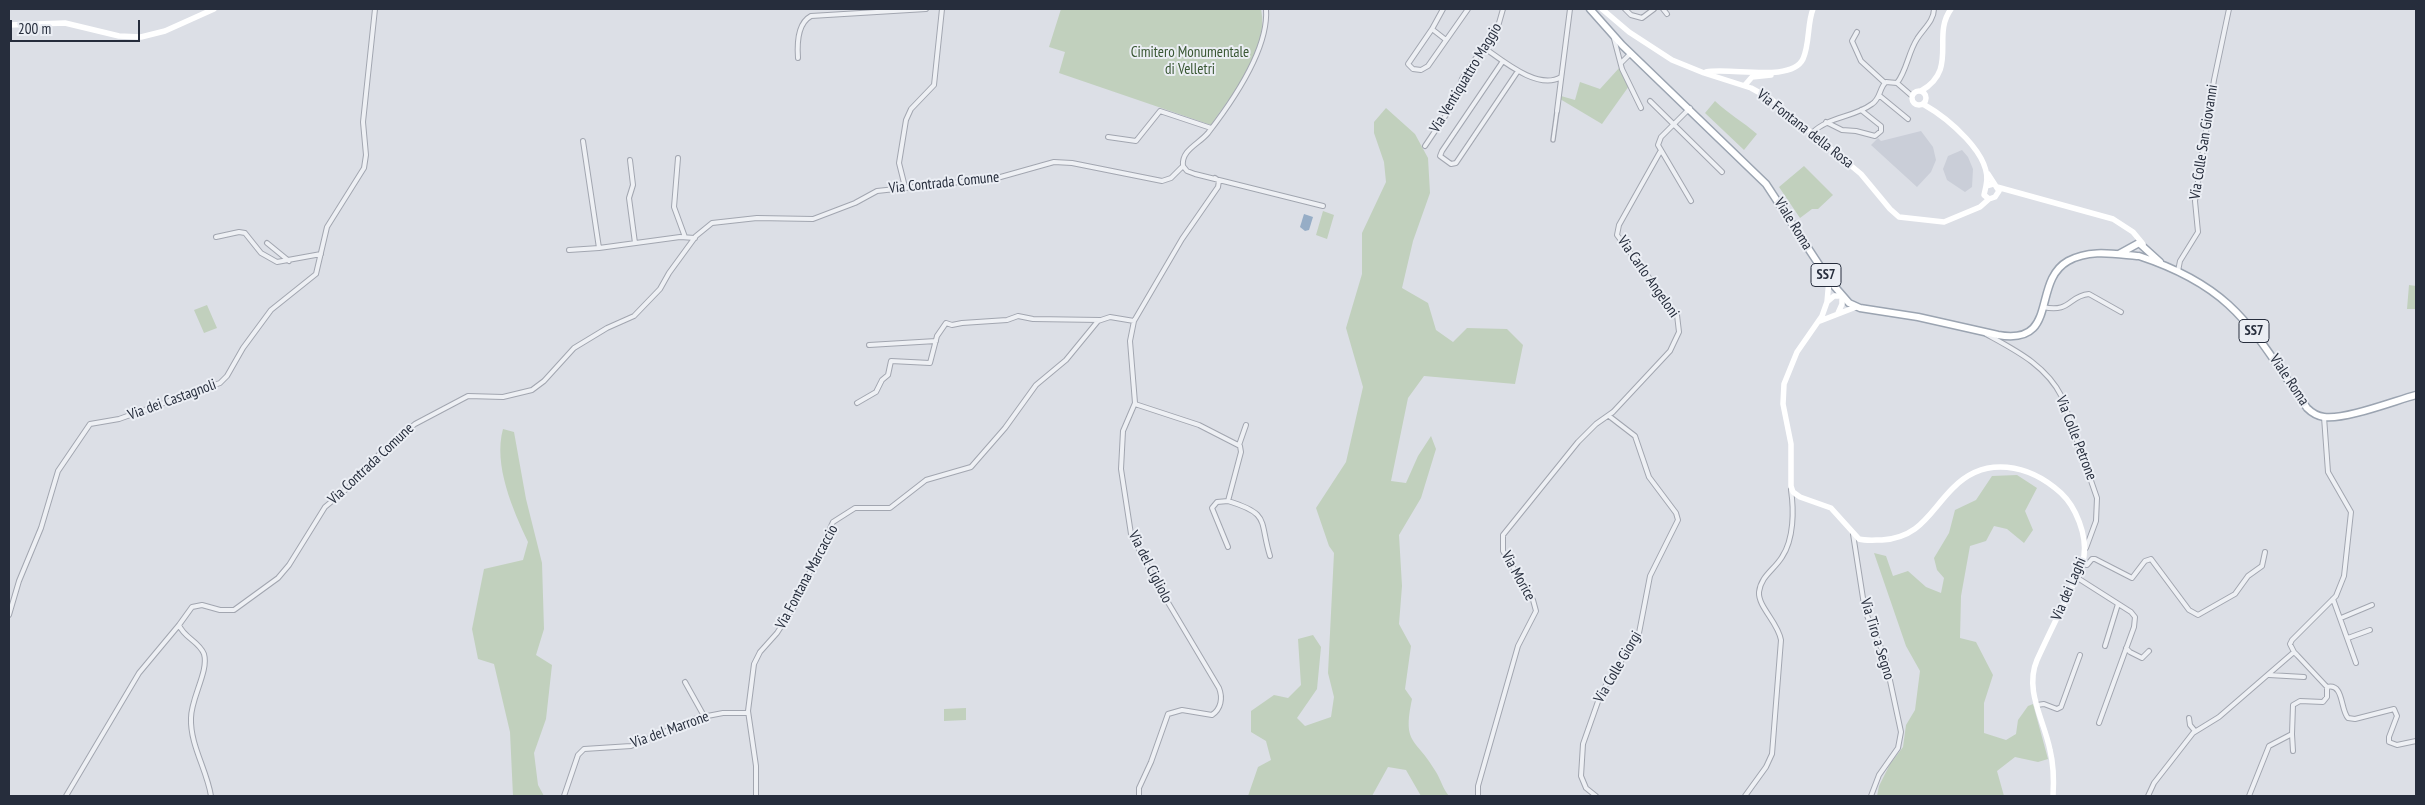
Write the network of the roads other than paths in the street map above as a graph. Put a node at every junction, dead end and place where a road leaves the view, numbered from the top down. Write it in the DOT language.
graph roads {
  1 [pos="214,9"];
  2 [pos="375,9"];
  3 [pos="926,9"];
  4 [pos="942,9"];
  5 [pos="1266,9"];
  6 [pos="1443,9"];
  7 [pos="1468,9"];
  8 [pos="1503,9"];
  9 [pos="1570,9"];
  10 [pos="1591,9"];
  11 [pos="1602,9"];
  12 [pos="1625,9"];
  13 [pos="1654,9"];
  14 [pos="1663,9"];
  15 [pos="1813,9"];
  16 [pos="1934,9"];
  17 [pos="1951,9"];
  18 [pos="2229,9"];
  19 [pos="1667,14"];
  20 [pos="9,25"];
  21 [pos="1432,30"];
  22 [pos="1858,32"];
  23 [pos="1613,35"];
  24 [pos="1446,40"];
  25 [pos="1483,47"];
  26 [pos="1631,53"];
  27 [pos="798,58"];
  28 [pos="1503,61"];
  29 [pos="1621,63"];
  30 [pos="1741,70"];
  31 [pos="1518,71"];
  32 [pos="1704,73"];
  33 [pos="1774,74"];
  34 [pos="1561,77"];
  35 [pos="1729,81"];
  36 [pos="1885,82"];
  37 [pos="1898,83"];
  38 [pos="1745,86"];
  39 [pos="1880,96"];
  40 [pos="1921,96"];
  41 [pos="1650,101"];
  42 [pos="1641,108"];
  43 [pos="1690,108"];
  44 [pos="1861,110"];
  45 [pos="1557,111"];
  46 [pos="1908,118"];
  47 [pos="1826,122"];
  48 [pos="1673,124"];
  49 [pos="1211,128"];
  50 [pos="1812,133"];
  51 [pos="1108,137"];
  52 [pos="1553,140"];
  53 [pos="583,141"];
  54 [pos="1426,146"];
  55 [pos="1660,152"];
  56 [pos="678,158"];
  57 [pos="630,160"];
  58 [pos="1184,166"];
  59 [pos="1722,172"];
  60 [pos="1986,172"];
  61 [pos="1215,178"];
  62 [pos="1995,185"];
  63 [pos="1986,186"];
  64 [pos="905,187"];
  65 [pos="2010,192"];
  66 [pos="1990,197"];
  67 [pos="1691,200"];
  68 [pos="1323,206"];
  69 [pos="2128,229"];
  70 [pos="216,237"];
  71 [pos="685,237"];
  72 [pos="695,238"];
  73 [pos="267,243"];
  74 [pos="635,243"];
  75 [pos="2134,245"];
  76 [pos="2144,247"];
  77 [pos="599,248"];
  78 [pos="570,250"];
  79 [pos="321,254"];
  80 [pos="2118,254"];
  81 [pos="2138,256"];
  82 [pos="289,261"];
  83 [pos="2167,266"];
  84 [pos="2178,271"];
  85 [pos="1829,280"];
  86 [pos="1842,296"];
  87 [pos="1827,302"];
  88 [pos="1856,307"];
  89 [pos="2043,307"];
  90 [pos="2121,312"];
  91 [pos="1838,313"];
  92 [pos="1100,320"];
  93 [pos="1134,321"];
  94 [pos="1820,321"];
  95 [pos="1981,332"];
  96 [pos="936,341"];
  97 [pos="869,345"];
  98 [pos="2416,394"];
  99 [pos="857,402"];
  100 [pos="1135,404"];
  101 [pos="1609,416"];
  102 [pos="2323,417"];
  103 [pos="1246,425"];
  104 [pos="1239,445"];
  105 [pos="1791,486"];
  106 [pos="1228,500"];
  107 [pos="1853,534"];
  108 [pos="1228,547"];
  109 [pos="2085,550"];
  110 [pos="2265,552"];
  111 [pos="1270,556"];
  112 [pos="2082,564"];
  113 [pos="2076,577"];
  114 [pos="2333,599"];
  115 [pos="2118,604"];
  116 [pos="2372,605"];
  117 [pos="9,615"];
  118 [pos="2341,618"];
  119 [pos="179,626"];
  120 [pos="2370,630"];
  121 [pos="2348,638"];
  122 [pos="2105,646"];
  123 [pos="2126,647"];
  124 [pos="2149,651"];
  125 [pos="2295,654"];
  126 [pos="2080,655"];
  127 [pos="2356,663"];
  128 [pos="2269,675"];
  129 [pos="2304,676"];
  130 [pos="685,682"];
  131 [pos="2327,687"];
  132 [pos="2037,705"];
  133 [pos="748,713"];
  134 [pos="704,716"];
  135 [pos="2189,718"];
  136 [pos="2099,723"];
  137 [pos="2195,732"];
  138 [pos="2292,734"];
  139 [pos="2416,741"];
  140 [pos="2293,751"];
  141 [pos="1593,795"];
  142 [pos="66,796"];
  143 [pos="211,796"];
  144 [pos="564,796"];
  145 [pos="756,796"];
  146 [pos="1139,796"];
  147 [pos="1478,796"];
  148 [pos="1745,796"];
  149 [pos="1871,796"];
  150 [pos="2052,796"];
  151 [pos="2148,796"];
  152 [pos="2249,796"];
  1 -- 20 [label="main road"];
  2 -- 79 [label="street, Via dei Castagnoli"];
  3 -- 27 [label="street"];
  4 -- 64 [label="street"];
  5 -- 49 [label="street"];
  6 -- 21 [label="street"];
  7 -- 24 [label="street"];
  8 -- 25 [label="street, Via Ventiquattro Maggio"];
  9 -- 34 [label="street"];
  10 -- 23 [label="main road, Viale Roma / SS7"];
  11 -- 32 [label="main road, Via Fontana della Rosa"];
  12 -- 13 [label="street"];
  14 -- 19 [label="street"];
  15 -- 33 [label="main road"];
  16 -- 37 [label="street"];
  17 -- 40 [label="main road"];
  18 -- 84 [label="street, Via Colle San Giovanni"];
  21 -- 24 [label="street"];
  21 -- 24 [label="street"];
  22 -- 36 [label="street"];
  23 -- 26 [label="main road, Viale Roma / SS7"];
  23 -- 29 [label="street"];
  25 -- 28 [label="street"];
  25 -- 54 [label="street, Via Ventiquattro Maggio"];
  26 -- 29 [label="street"];
  26 -- 43 [label="main road, Viale Roma / SS7"];
  28 -- 31 [label="street"];
  28 -- 31 [label="street"];
  29 -- 42 [label="street"];
  30 -- 32 [label="main road"];
  30 -- 33 [label="main road"];
  30 -- 35 [label="main road"];
  31 -- 34 [label="street"];
  32 -- 35 [label="main road, Via Fontana della Rosa"];
  33 -- 38 [label="main road"];
  34 -- 45 [label="street"];
  35 -- 38 [label="main road, Via Fontana della Rosa"];
  36 -- 37 [label="street"];
  36 -- 39 [label="street"];
  37 -- 40 [label="street"];
  38 -- 50 [label="main road, Via Fontana della Rosa"];
  39 -- 44 [label="street"];
  39 -- 46 [label="street"];
  40 -- 60 [label="main road"];
  41 -- 48 [label="street"];
  43 -- 48 [label="street"];
  43 -- 85 [label="main road, Viale Roma / SS7"];
  44 -- 47 [label="street"];
  44 -- 47 [label="street"];
  45 -- 52 [label="street"];
  47 -- 50 [label="street"];
  48 -- 55 [label="street"];
  48 -- 59 [label="street"];
  49 -- 51 [label="street"];
  49 -- 58 [label="street"];
  50 -- 66 [label="main road, Via Fontana della Rosa"];
  53 -- 77 [label="street"];
  55 -- 67 [label="street"];
  55 -- 101 [label="street, Via Carlo Angeloni"];
  56 -- 71 [label="street"];
  57 -- 74 [label="street"];
  58 -- 61 [label="street"];
  58 -- 64 [label="street, Via Contrada Comune"];
  60 -- 62 [label="main road"];
  60 -- 63 [label="main road"];
  61 -- 68 [label="street"];
  61 -- 93 [label="street, Via del Cigliolo"];
  62 -- 63 [label="main road"];
  62 -- 65 [label="main road"];
  62 -- 66 [label="main road"];
  63 -- 66 [label="main road"];
  64 -- 72 [label="street, Via Contrada Comune"];
  65 -- 66 [label="main road"];
  65 -- 69 [label="main road"];
  69 -- 75 [label="main road"];
  69 -- 76 [label="main road"];
  70 -- 82 [label="street"];
  71 -- 72 [label="street"];
  71 -- 74 [label="street"];
  72 -- 119 [label="street, Via Contrada Comune"];
  73 -- 82 [label="street"];
  74 -- 77 [label="street"];
  75 -- 76 [label="main road, Viale Roma"];
  75 -- 80 [label="main road, Viale Roma / SS7"];
  75 -- 81 [label="main road"];
  76 -- 81 [label="main road"];
  76 -- 83 [label="main road, Viale Roma / SS7"];
  77 -- 78 [label="street"];
  79 -- 82 [label="street"];
  79 -- 117 [label="street, Via dei Castagnoli"];
  80 -- 81 [label="main road, Viale Roma"];
  80 -- 89 [label="main road, Viale Roma / SS7"];
  81 -- 83 [label="main road, Viale Roma"];
  83 -- 84 [label="main road, Viale Roma / SS7"];
  84 -- 102 [label="main road, Viale Roma / SS7"];
  85 -- 86 [label="main road, Viale Roma / SS7"];
  85 -- 87 [label="main road"];
  86 -- 87 [label="main road"];
  86 -- 88 [label="main road, Viale Roma / SS7"];
  86 -- 91 [label="main road"];
  87 -- 94 [label="main road"];
  88 -- 91 [label="main road"];
  88 -- 95 [label="main road, Viale Roma / SS7"];
  89 -- 90 [label="street"];
  89 -- 95 [label="main road, Viale Roma / SS7"];
  91 -- 94 [label="main road"];
  92 -- 93 [label="street"];
  92 -- 96 [label="street"];
  92 -- 133 [label="street, Via Fontana Marcaccio"];
  93 -- 100 [label="street, Via del Cigliolo"];
  94 -- 105 [label="main road"];
  95 -- 109 [label="street, Via Colle Petrone"];
  96 -- 97 [label="street"];
  96 -- 99 [label="street"];
  98 -- 102 [label="main road"];
  100 -- 104 [label="street"];
  100 -- 146 [label="street, Via del Cigliolo"];
  101 -- 141 [label="street, Via Colle Giorgi"];
  101 -- 147 [label="street, Via Morice"];
  102 -- 114 [label="street"];
  103 -- 104 [label="street"];
  104 -- 106 [label="street"];
  105 -- 107 [label="main road"];
  105 -- 148 [label="street"];
  106 -- 108 [label="street"];
  106 -- 111 [label="street"];
  107 -- 109 [label="main road, Via dei Laghi"];
  107 -- 149 [label="street, Via Tiro a Segno"];
  109 -- 112 [label="main road, Via dei Laghi"];
  110 -- 112 [label="street"];
  112 -- 113 [label="main road, Via dei Laghi"];
  113 -- 115 [label="street"];
  113 -- 132 [label="main road, Via dei Laghi"];
  114 -- 118 [label="street"];
  114 -- 125 [label="street"];
  115 -- 122 [label="street"];
  115 -- 123 [label="street"];
  116 -- 118 [label="street"];
  118 -- 121 [label="street"];
  119 -- 142 [label="street, Via Contrada Comune"];
  119 -- 143 [label="street"];
  120 -- 121 [label="street"];
  121 -- 127 [label="street"];
  123 -- 124 [label="street"];
  123 -- 136 [label="street"];
  125 -- 128 [label="street"];
  125 -- 131 [label="street"];
  126 -- 132 [label="street"];
  128 -- 129 [label="street"];
  128 -- 137 [label="street"];
  130 -- 134 [label="street"];
  131 -- 138 [label="street"];
  131 -- 139 [label="street"];
  132 -- 150 [label="main road, Via dei Laghi"];
  133 -- 134 [label="street, Via del Marrone"];
  133 -- 145 [label="street, Via Fontana Marcaccio"];
  134 -- 144 [label="street, Via del Marrone"];
  135 -- 137 [label="street"];
  137 -- 151 [label="street"];
  138 -- 140 [label="street"];
  138 -- 152 [label="street"];
}
